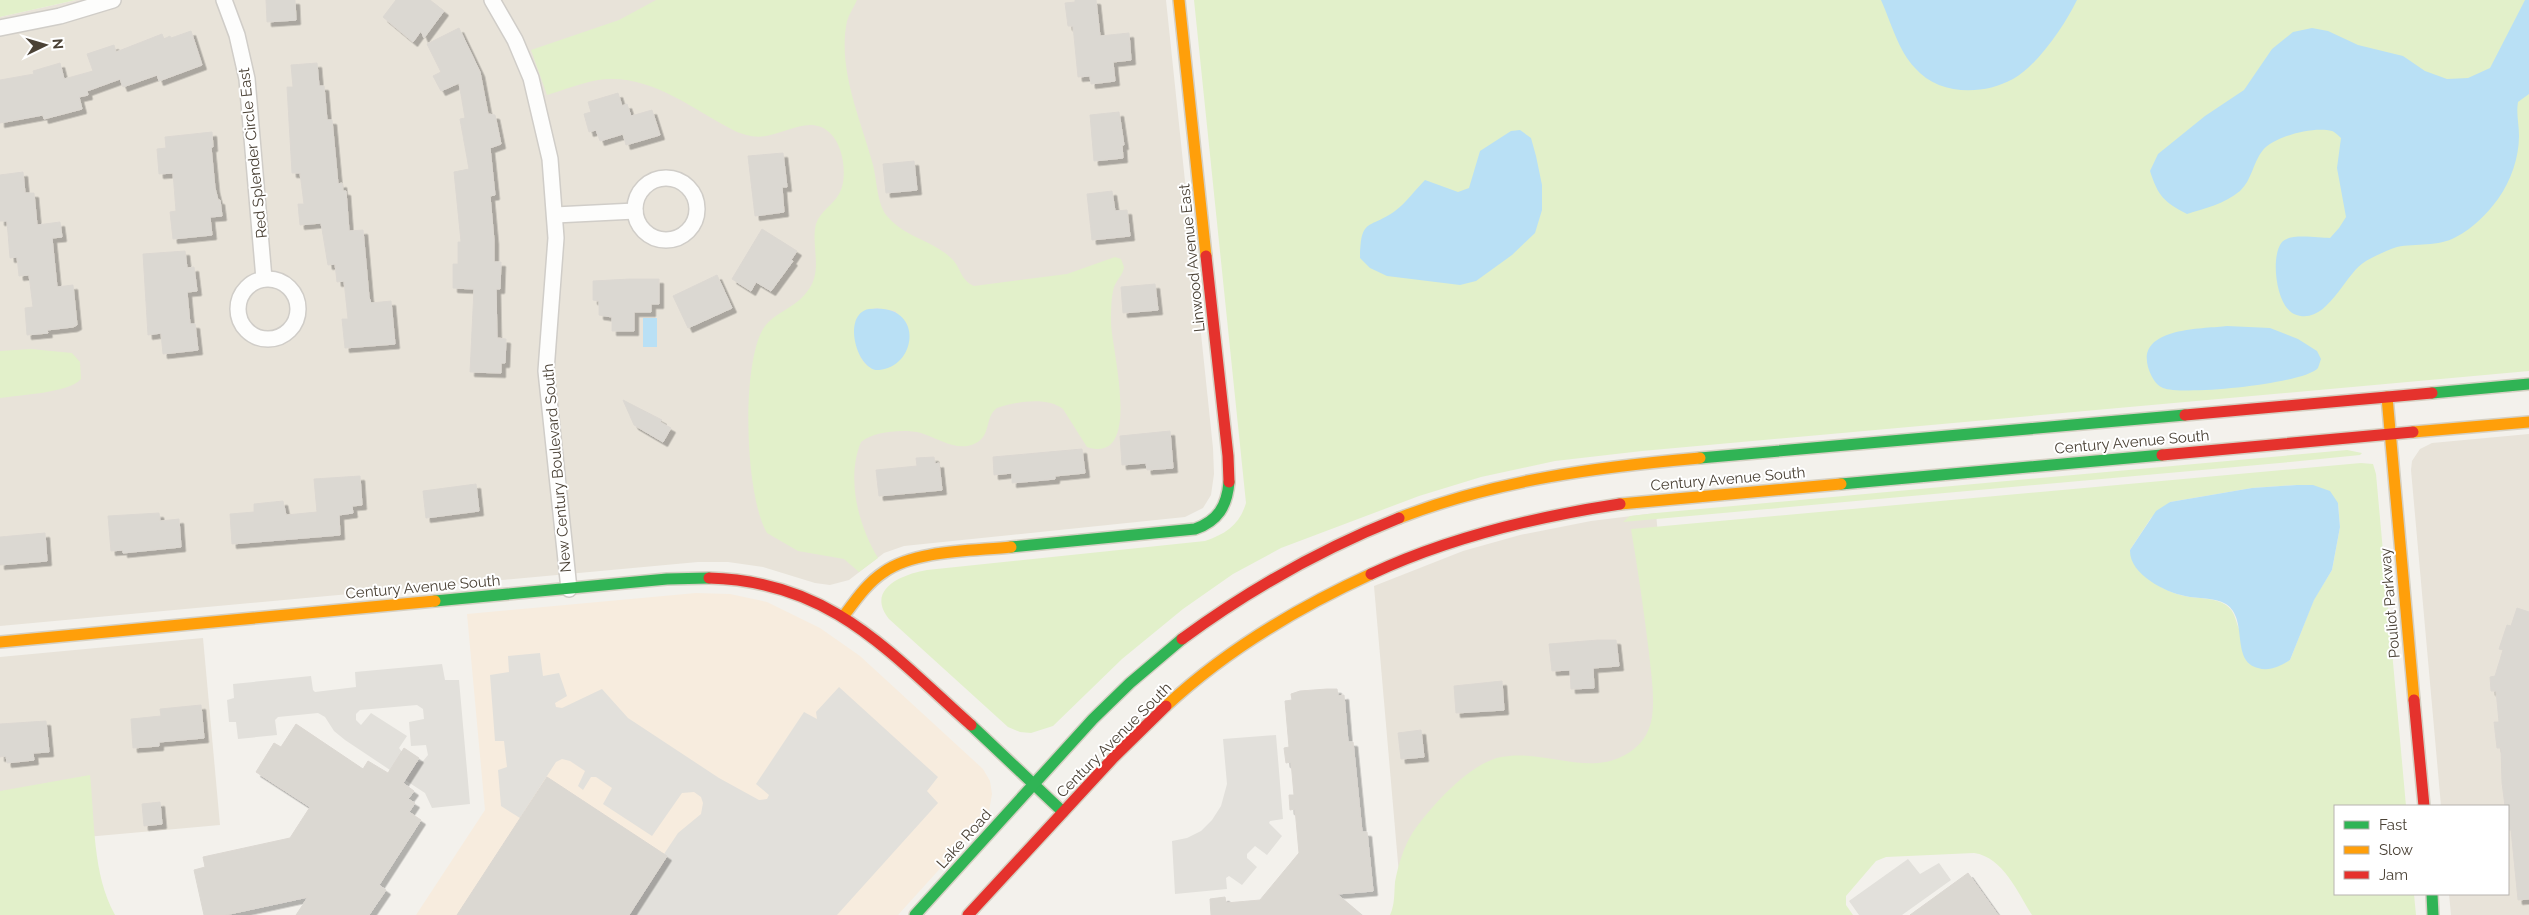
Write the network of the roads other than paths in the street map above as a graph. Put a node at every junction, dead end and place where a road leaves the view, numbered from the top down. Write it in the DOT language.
graph roads {
  1 [pos="113,0"];
  2 [pos="224,0"];
  3 [pos="1179,0"];
  4 [pos="498,2"];
  5 [pos="0,28"];
  6 [pos="635,211"];
  7 [pos="556,215"];
  8 [pos="264,279"];
  9 [pos="2529,384"];
  10 [pos="2387,397"];
  11 [pos="2529,422"];
  12 [pos="2390,434"];
  13 [pos="569,588"];
  14 [pos="843,616"];
  15 [pos="0,642"];
  16 [pos="1034,783"];
  17 [pos="2424,805"];
  18 [pos="1063,812"];
  19 [pos="2432,895"];
  20 [pos="915,915"];
  21 [pos="968,915"];
  22 [pos="2434,915"];
  1 -- 5 [label="street"];
  2 -- 8 [label="street, Red Splender Circle East"];
  3 -- 14 [label="main road, Linwood Avenue East"];
  4 -- 7 [label="street, New Century Boulevard South"];
  6 -- 6 [label="street"];
  6 -- 7 [label="street"];
  7 -- 13 [label="street, New Century Boulevard South"];
  9 -- 10 [label="main road, Century Avenue South"];
  10 -- 12 [label="main road, Pouliot Parkway"];
  10 -- 16 [label="main road, Century Avenue South"];
  11 -- 12 [label="main road, Century Avenue South"];
  12 -- 17 [label="main road, Pouliot Parkway"];
  12 -- 18 [label="main road, Century Avenue South"];
  13 -- 14 [label="main road, Century Avenue South"];
  13 -- 15 [label="main road, Century Avenue South"];
  14 -- 16 [label="main road, Century Avenue South"];
  16 -- 18 [label="main road, Century Avenue South"];
  16 -- 20 [label="main road, Lake Road"];
  18 -- 21 [label="main road"];
  19 -- 22 [label="main road"];
}
